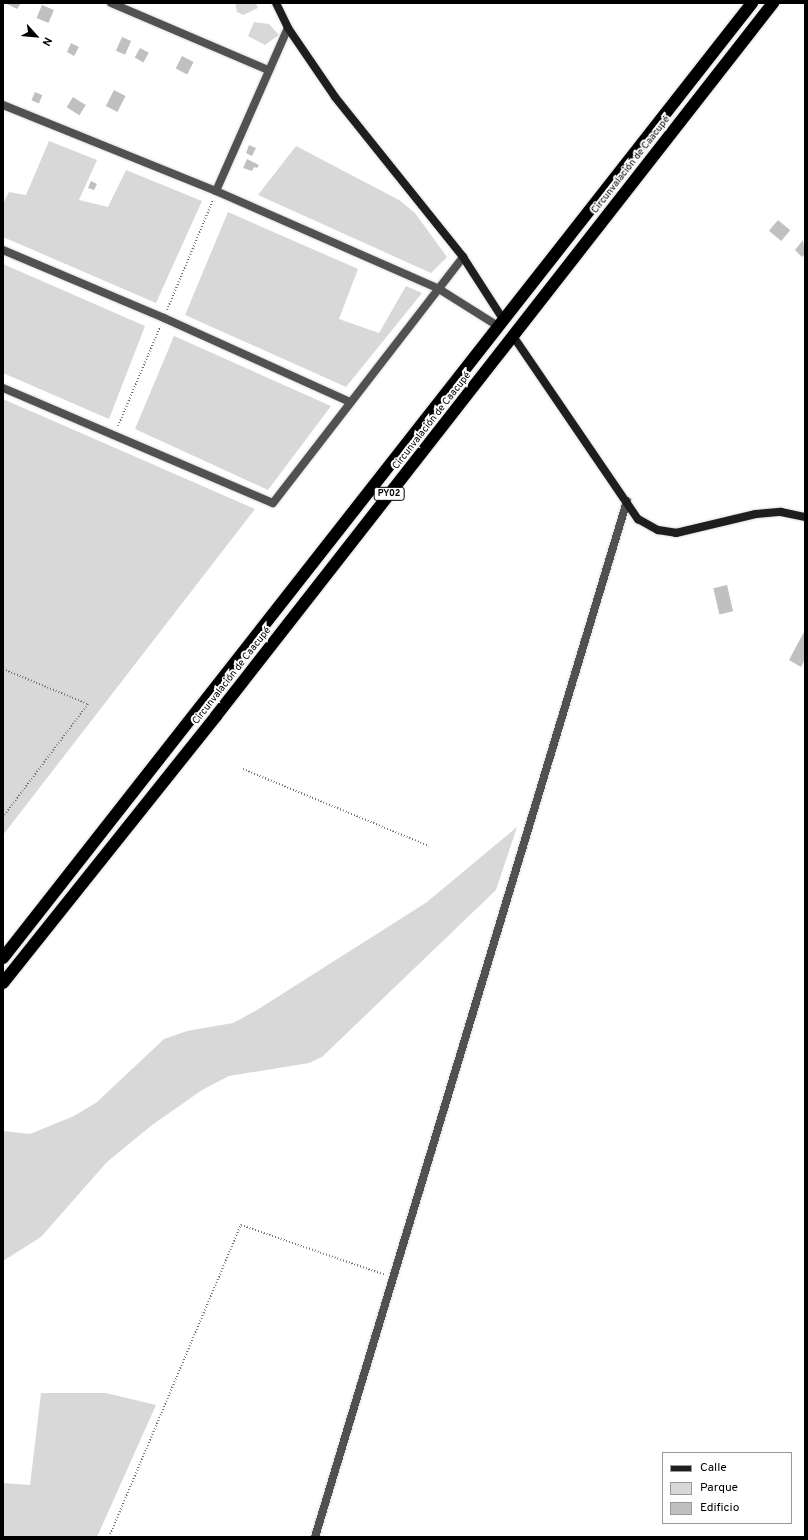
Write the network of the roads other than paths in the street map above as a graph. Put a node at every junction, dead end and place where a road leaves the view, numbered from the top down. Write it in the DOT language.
graph roads {
  1 [pos="111,3"];
  2 [pos="276,3"];
  3 [pos="752,3"];
  4 [pos="773,3"];
  5 [pos="288,28"];
  6 [pos="268,70"];
  7 [pos="3,105"];
  8 [pos="216,191"];
  9 [pos="3,250"];
  10 [pos="463,257"];
  11 [pos="439,289"];
  12 [pos="500,323"];
  13 [pos="513,336"];
  14 [pos="3,388"];
  15 [pos="350,402"];
  16 [pos="627,501"];
  17 [pos="805,517"];
  18 [pos="3,958"];
  19 [pos="3,983"];
  20 [pos="315,1537"];
  1 -- 6 [label="street"];
  2 -- 5 [label="street"];
  3 -- 12 [label="highway, Circunvalación de Caacupé / PY02"];
  4 -- 13 [label="highway, Circunvalación de Caacupé / PY02"];
  5 -- 6 [label="street"];
  5 -- 10 [label="street"];
  6 -- 8 [label="street"];
  7 -- 8 [label="street"];
  8 -- 11 [label="street"];
  9 -- 15 [label="street"];
  10 -- 11 [label="street"];
  10 -- 12 [label="street"];
  11 -- 12 [label="street"];
  11 -- 15 [label="street"];
  12 -- 18 [label="highway, Circunvalación de Caacupé / PY02"];
  13 -- 16 [label="street"];
  13 -- 19 [label="highway, Circunvalación de Caacupé / PY02"];
  14 -- 15 [label="street"];
  16 -- 17 [label="street"];
  16 -- 20 [label="street"];
}
